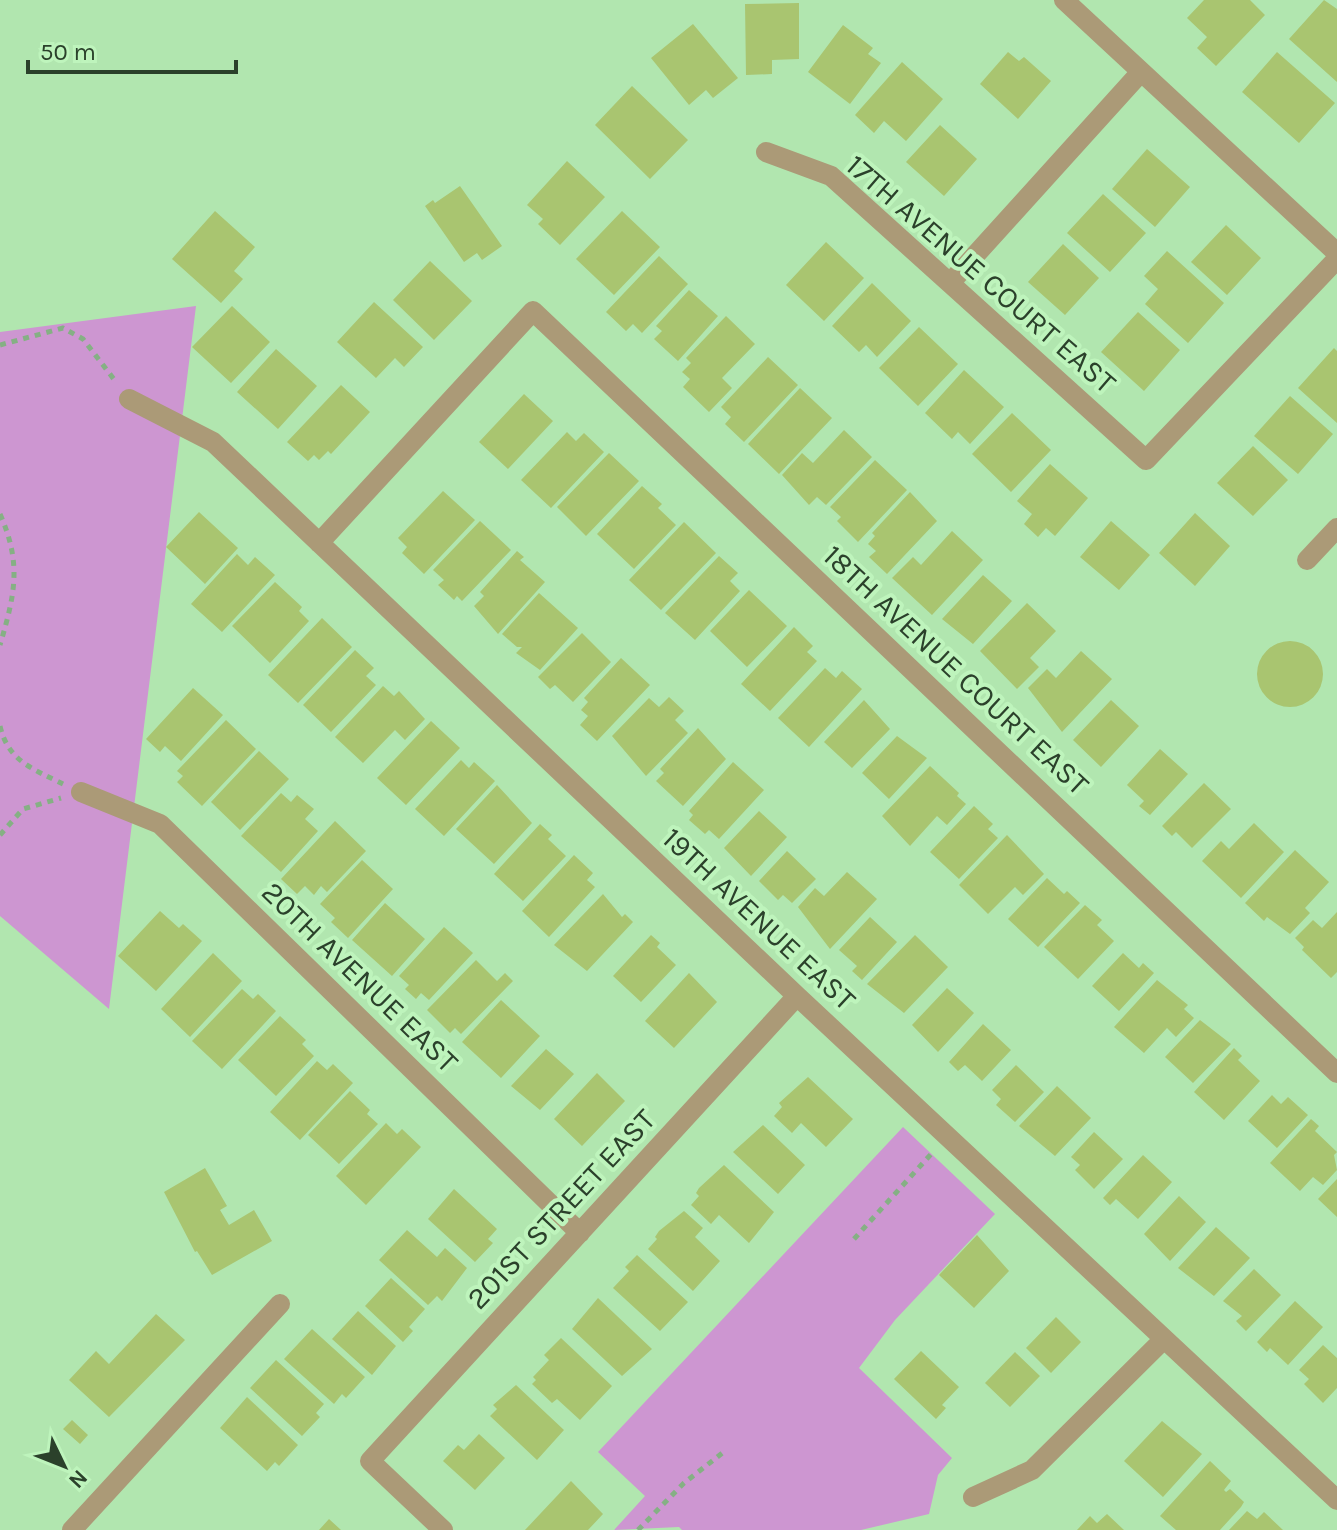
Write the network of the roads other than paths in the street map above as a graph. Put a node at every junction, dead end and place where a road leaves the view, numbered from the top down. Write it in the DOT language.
graph roads {
  1 [pos="1064,0"];
  2 [pos="1140,73"];
  3 [pos="766,152"];
  4 [pos="1337,253"];
  5 [pos="1337,259"];
  6 [pos="950,283"];
  7 [pos="129,399"];
  8 [pos="1337,528"];
  9 [pos="319,543"];
  10 [pos="1307,560"];
  11 [pos="81,792"];
  12 [pos="797,996"];
  13 [pos="1337,1073"];
  14 [pos="580,1233"];
  15 [pos="280,1304"];
  16 [pos="1164,1339"];
  17 [pos="973,1497"];
  18 [pos="1337,1500"];
  19 [pos="72,1530"];
  20 [pos="443,1530"];
  1 -- 2 [label="street"];
  2 -- 4 [label="street"];
  2 -- 6 [label="street"];
  3 -- 6 [label="street, 17TH AVENUE COURT EAST"];
  5 -- 6 [label="street, 17TH AVENUE COURT EAST"];
  7 -- 9 [label="street, 19TH AVENUE EAST"];
  8 -- 10 [label="street"];
  9 -- 12 [label="street, 19TH AVENUE EAST"];
  9 -- 13 [label="street, 18TH AVENUE COURT EAST"];
  11 -- 14 [label="street, 20TH AVENUE EAST"];
  12 -- 14 [label="street, 201ST STREET EAST"];
  12 -- 16 [label="street, 19TH AVENUE EAST"];
  14 -- 20 [label="street, 201ST STREET EAST"];
  15 -- 19 [label="street"];
  16 -- 17 [label="street"];
  16 -- 18 [label="street, 19TH AVENUE EAST"];
}
